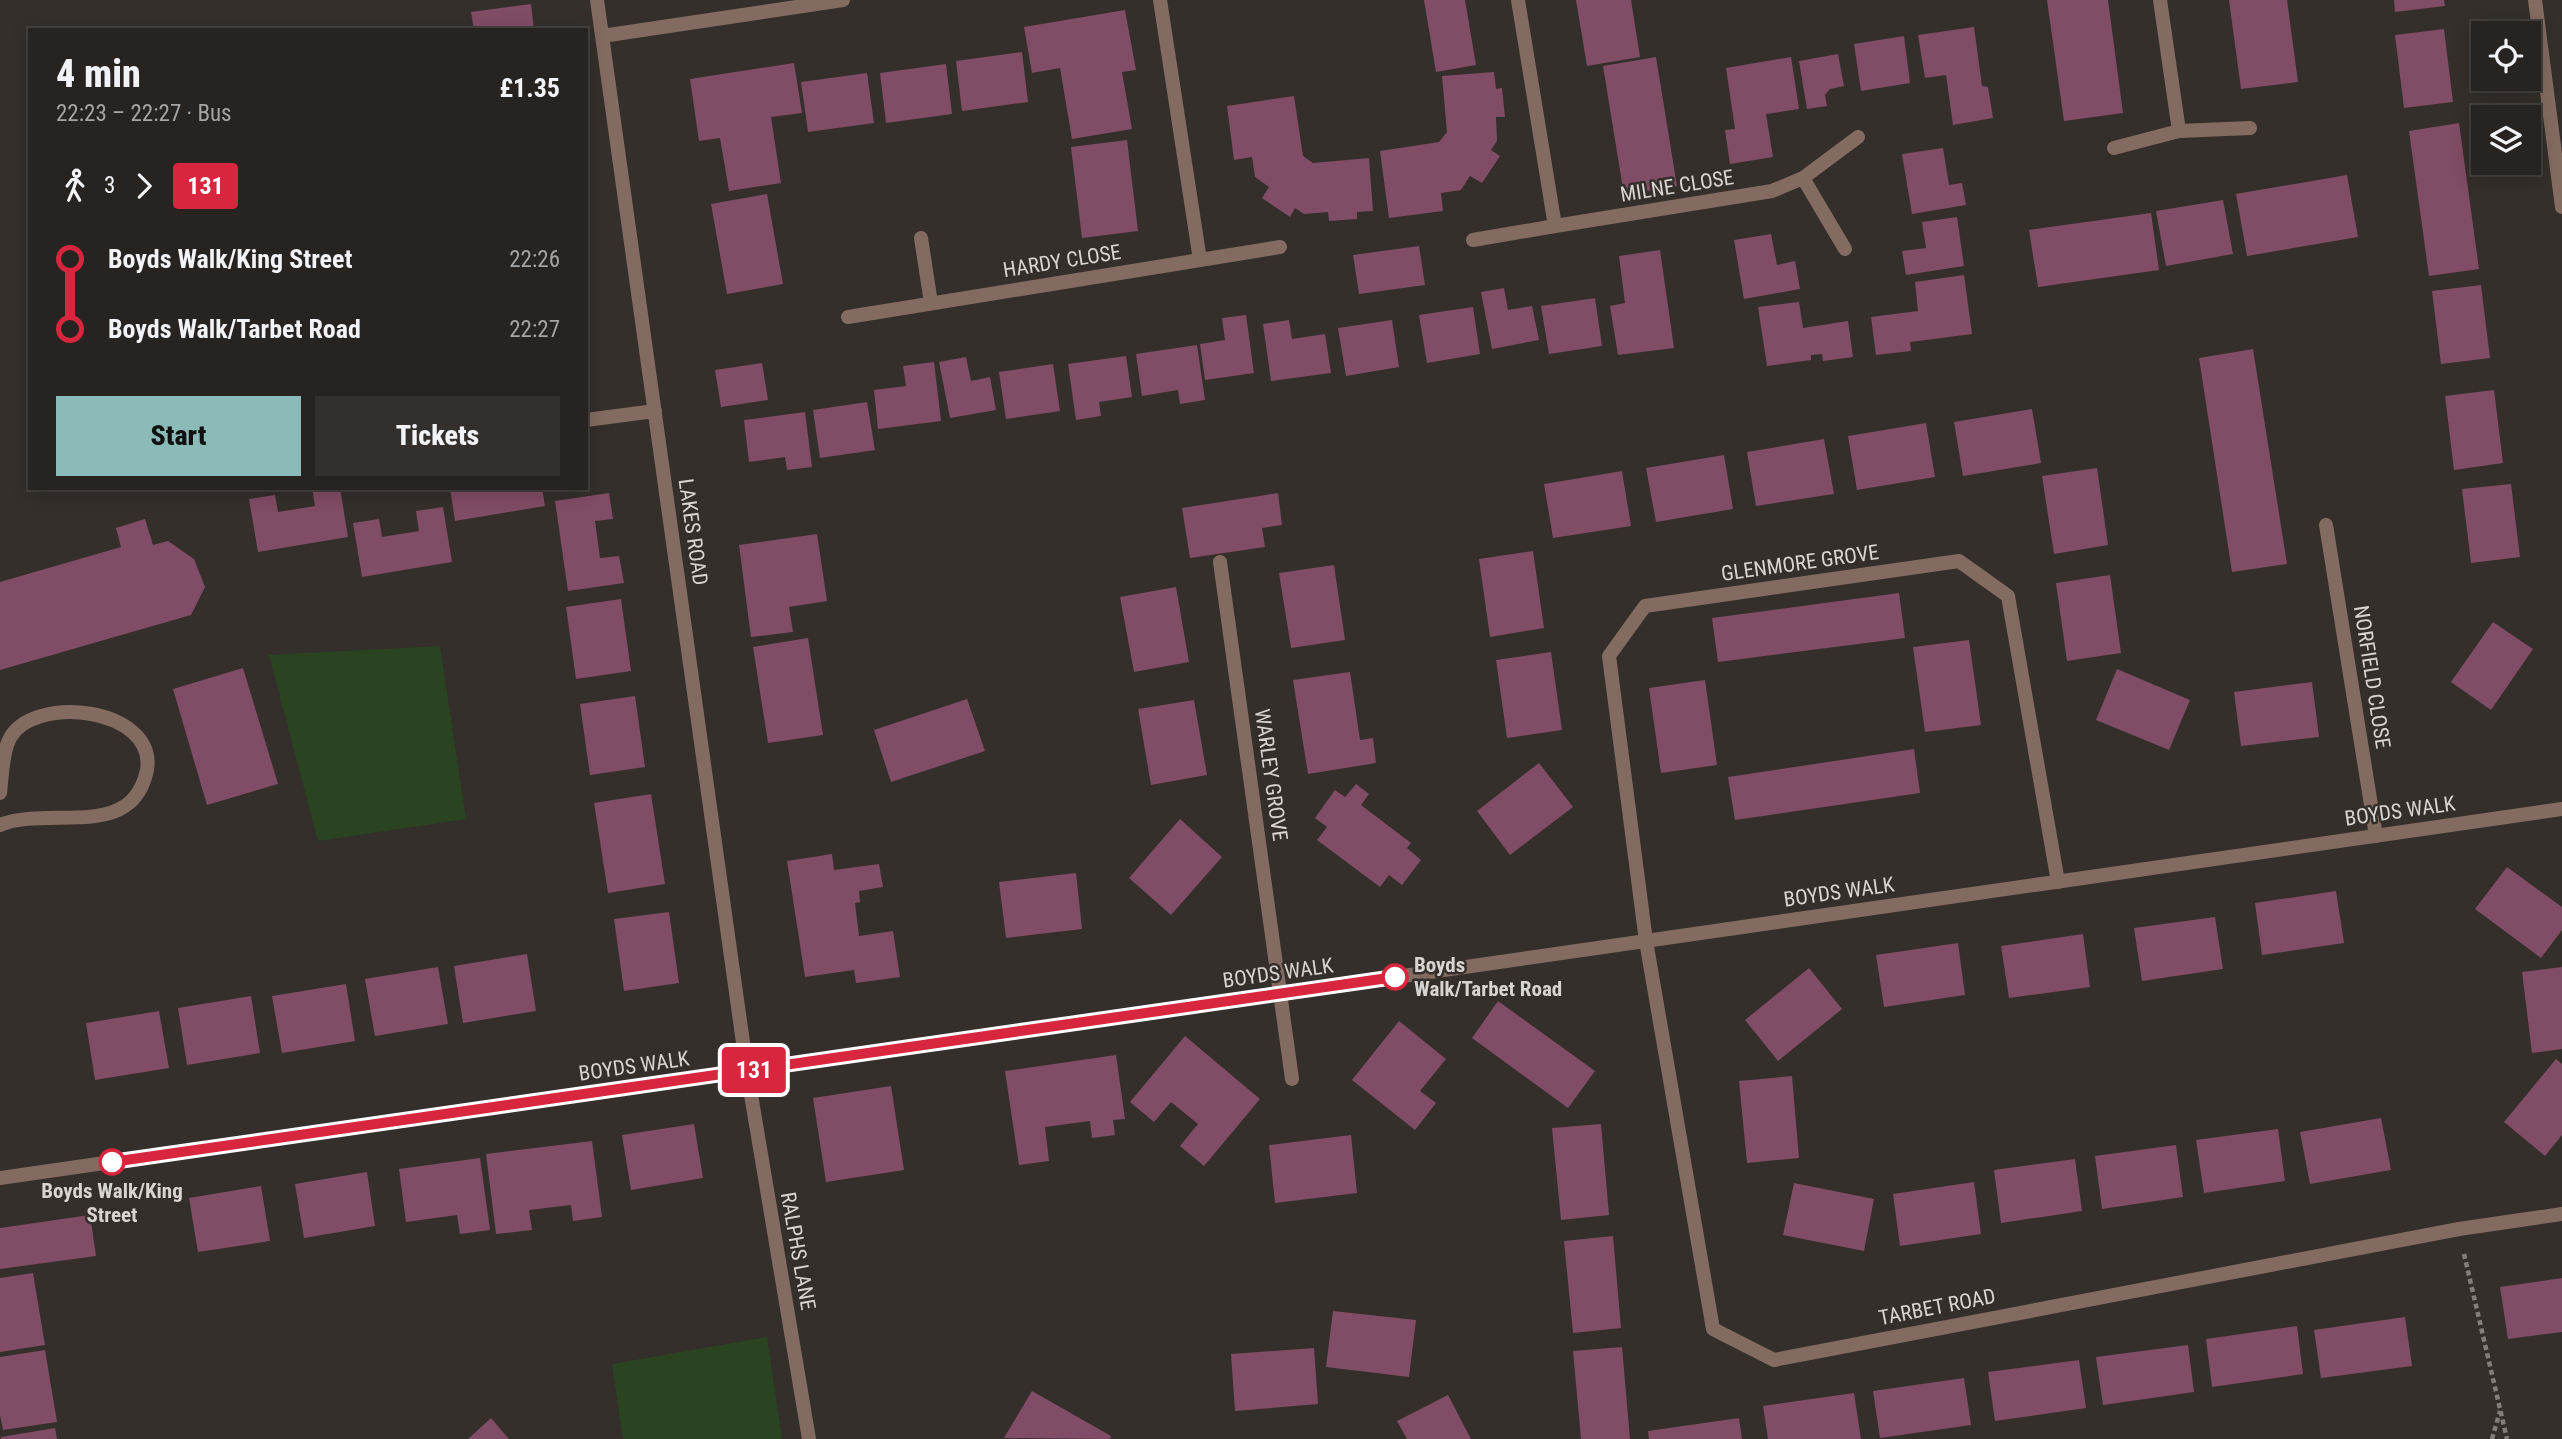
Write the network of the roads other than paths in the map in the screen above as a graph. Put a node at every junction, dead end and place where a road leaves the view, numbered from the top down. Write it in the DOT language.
graph roads {
  1 [pos="597,0"];
  2 [pos="843,0"];
  3 [pos="1160,0"];
  4 [pos="1518,0"];
  5 [pos="2160,0"];
  6 [pos="2535,0"];
  7 [pos="827,1"];
  8 [pos="602,36"];
  9 [pos="2250,128"];
  10 [pos="2179,131"];
  11 [pos="1857,137"];
  12 [pos="2114,148"];
  13 [pos="1803,178"];
  14 [pos="2562,207"];
  15 [pos="1555,226"];
  16 [pos="921,238"];
  17 [pos="1473,240"];
  18 [pos="1280,247"];
  19 [pos="1845,249"];
  20 [pos="1200,260"];
  21 [pos="931,303"];
  22 [pos="848,317"];
  23 [pos="654,411"];
  24 [pos="588,420"];
  25 [pos="2326,525"];
  26 [pos="1220,562"];
  27 [pos="0,793"];
  28 [pos="2562,809"];
  29 [pos="0,825"];
  30 [pos="2376,836"];
  31 [pos="2058,882"];
  32 [pos="1646,941"];
  33 [pos="1280,994"];
  34 [pos="747,1071"];
  35 [pos="1292,1079"];
  36 [pos="0,1178"];
  37 [pos="2562,1214"];
  38 [pos="808,1439"];
  1 -- 8 [label="street, LAKES ROAD"];
  2 -- 7 [label="street"];
  3 -- 20 [label="street"];
  4 -- 15 [label="street"];
  5 -- 10 [label="street"];
  6 -- 14 [label="street"];
  7 -- 8 [label="street"];
  8 -- 23 [label="street, LAKES ROAD"];
  9 -- 10 [label="street"];
  10 -- 12 [label="street"];
  11 -- 13 [label="street, MILNE CLOSE"];
  13 -- 15 [label="street, MILNE CLOSE"];
  13 -- 19 [label="street"];
  15 -- 17 [label="street, MILNE CLOSE"];
  16 -- 21 [label="street"];
  18 -- 20 [label="street, HARDY CLOSE"];
  20 -- 21 [label="street, HARDY CLOSE"];
  21 -- 22 [label="street, HARDY CLOSE"];
  23 -- 24 [label="street"];
  23 -- 34 [label="street, LAKES ROAD"];
  25 -- 30 [label="street, NORFIELD CLOSE"];
  26 -- 33 [label="street, WARLEY GROVE"];
  27 -- 29 [label="street"];
  28 -- 30 [label="street, BOYDS WALK"];
  30 -- 31 [label="street, BOYDS WALK"];
  31 -- 32 [label="street, BOYDS WALK"];
  31 -- 32 [label="street, GLENMORE GROVE"];
  32 -- 33 [label="street, BOYDS WALK"];
  32 -- 37 [label="street, TARBET ROAD"];
  33 -- 34 [label="street, BOYDS WALK"];
  33 -- 35 [label="street, WARLEY GROVE"];
  34 -- 36 [label="street, BOYDS WALK"];
  34 -- 38 [label="street, RALPHS LANE"];
}
